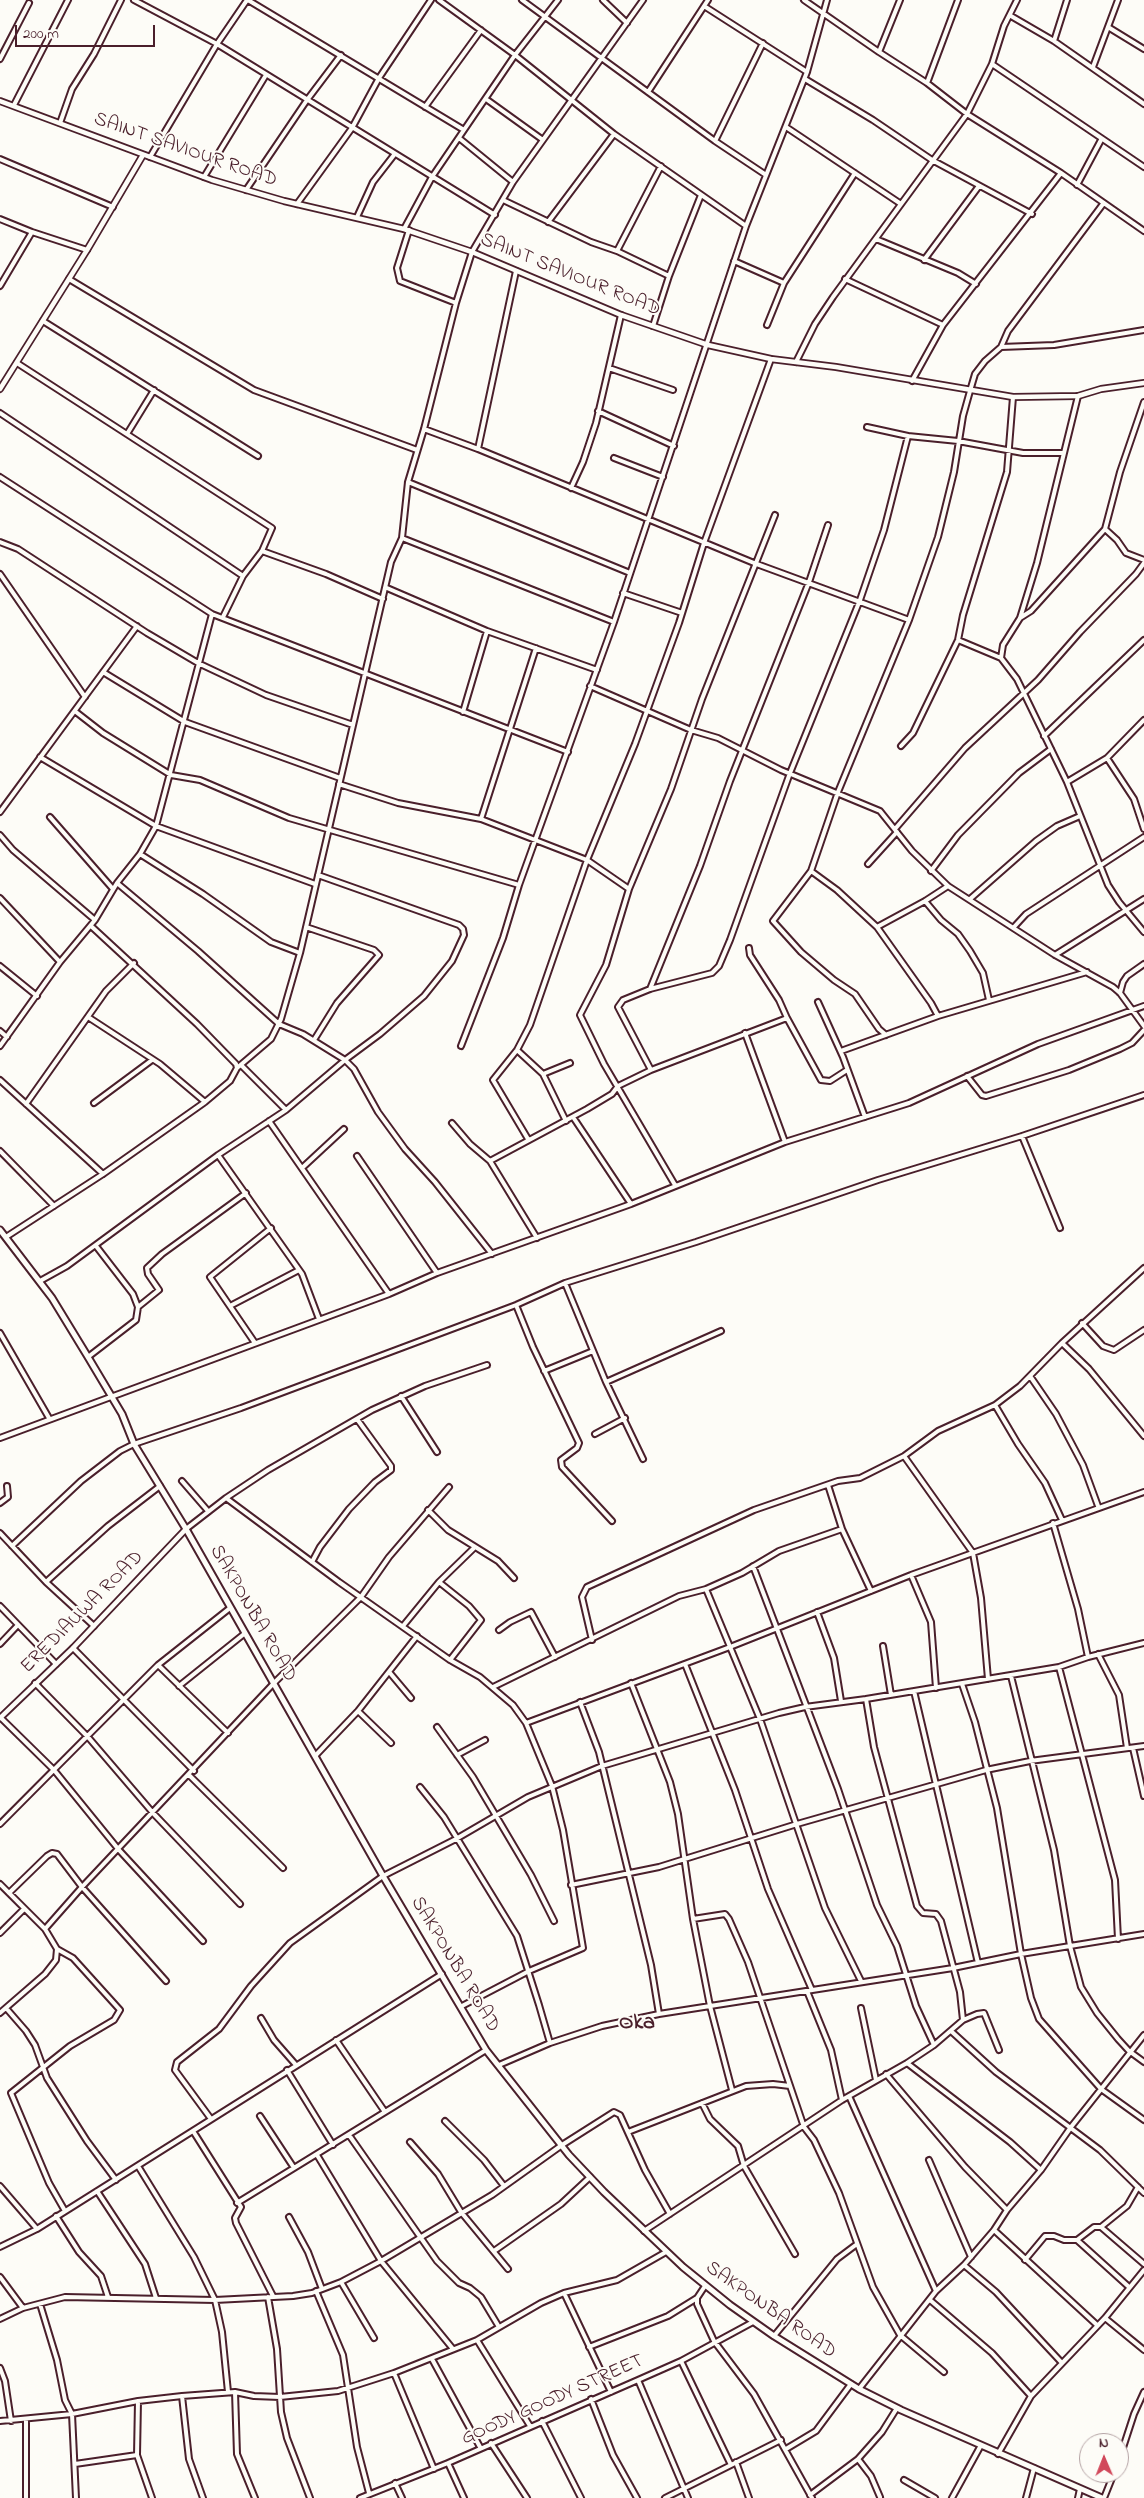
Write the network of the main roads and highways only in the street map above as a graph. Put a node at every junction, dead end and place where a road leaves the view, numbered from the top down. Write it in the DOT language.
graph roads {
  1 [pos="0,1230"];
  2 [pos="1103,2498"];
  1 -- 2 [label="main road, SAKPONBA ROAD"];
}
